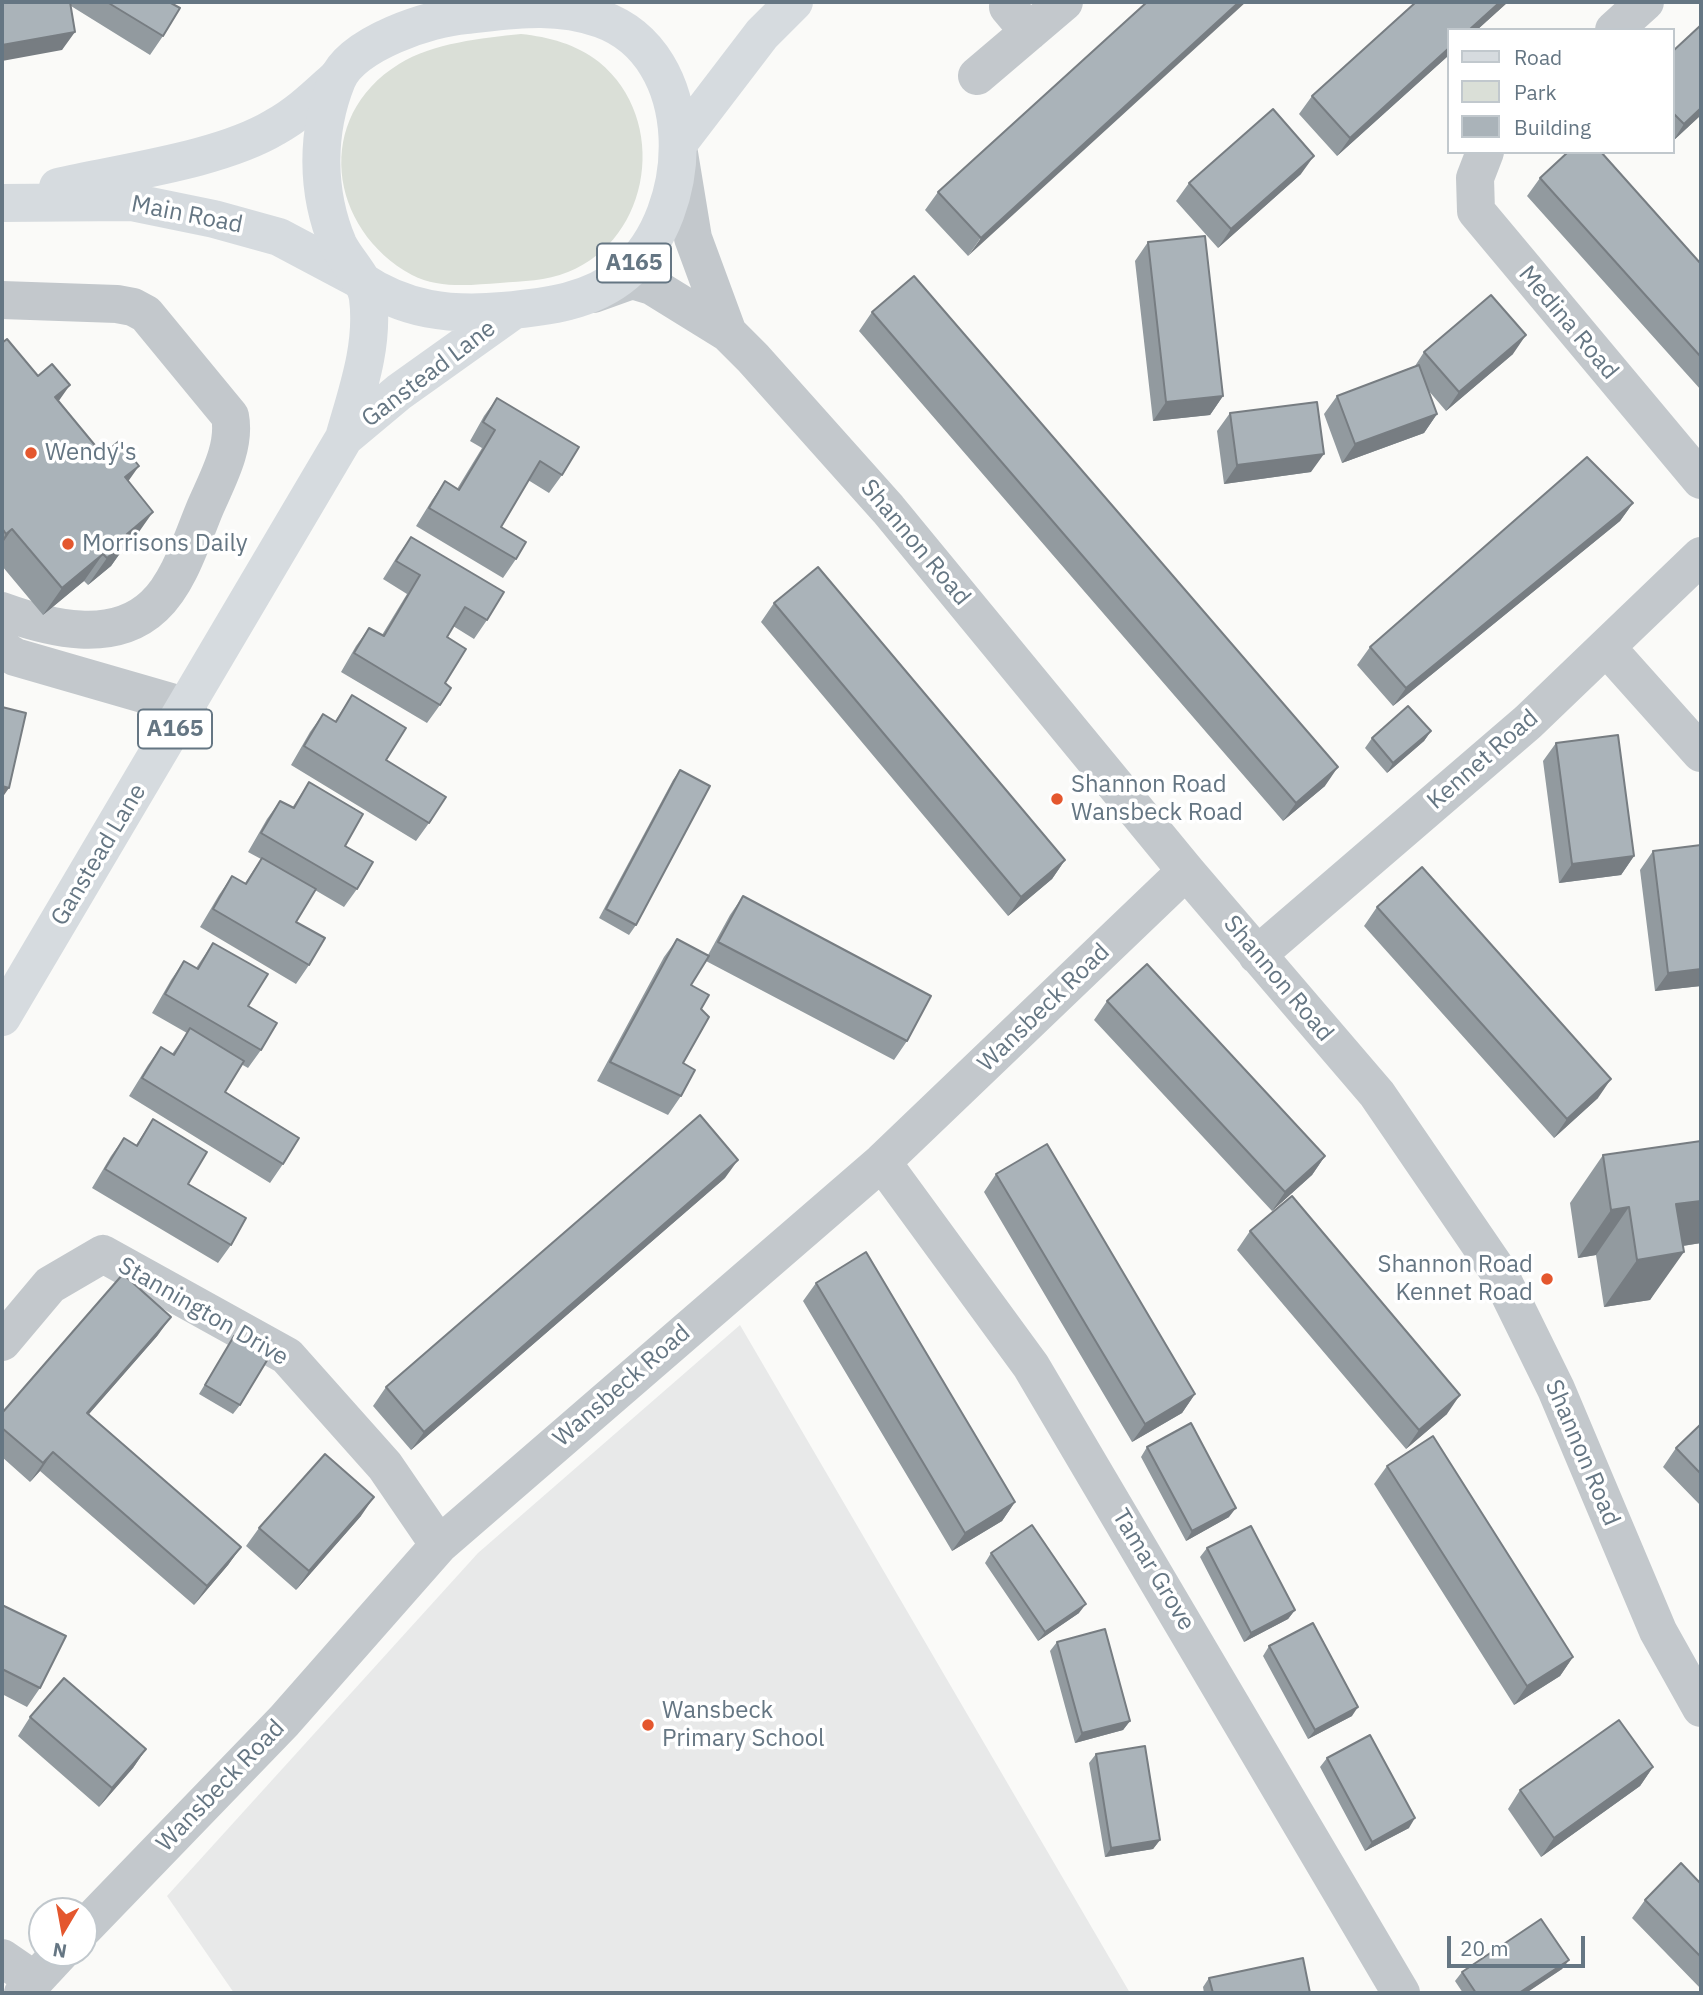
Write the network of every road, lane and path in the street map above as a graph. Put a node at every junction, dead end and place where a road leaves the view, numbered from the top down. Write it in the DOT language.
graph roads {
  1 [pos="582,2"];
  2 [pos="794,2"];
  3 [pos="1064,2"];
  4 [pos="1645,2"];
  5 [pos="544,6"];
  6 [pos="1616,28"];
  7 [pos="977,76"];
  8 [pos="338,77"];
  9 [pos="680,147"];
  10 [pos="1484,154"];
  11 [pos="2,201"];
  12 [pos="360,281"];
  13 [pos="588,295"];
  14 [pos="2,300"];
  15 [pos="514,310"];
  16 [pos="728,333"];
  17 [pos="344,438"];
  18 [pos="1701,480"];
  19 [pos="1701,556"];
  20 [pos="2,611"];
  21 [pos="1607,648"];
  22 [pos="2,649"];
  23 [pos="188,707"];
  24 [pos="1701,752"];
  25 [pos="1186,871"];
  26 [pos="1257,955"];
  27 [pos="2,1017"];
  28 [pos="882,1162"];
  29 [pos="2,1342"];
  30 [pos="439,1545"];
  31 [pos="1701,1708"];
  32 [pos="98,1914"];
  33 [pos="2,1958"];
  34 [pos="47,1967"];
  35 [pos="28,1987"];
  36 [pos="1401,1993"];
  1 -- 5 [label="main road, A165"];
  2 -- 9 [label="main road, A165"];
  3 -- 7 [label="street"];
  4 -- 6 [label="street"];
  5 -- 8 [label="main road, A165"];
  5 -- 9 [label="main road, A165"];
  8 -- 11 [label="main road, Main Road"];
  8 -- 12 [label="main road, A165"];
  9 -- 13 [label="main road, A165"];
  9 -- 16 [label="street, Shannon Road"];
  10 -- 18 [label="street, Medina Road"];
  11 -- 12 [label="main road, Main Road"];
  12 -- 15 [label="main road, A165"];
  12 -- 17 [label="main road, Ganstead Lane / A165"];
  13 -- 15 [label="main road, A165"];
  13 -- 16 [label="street, Shannon Road"];
  14 -- 20 [label="street"];
  15 -- 17 [label="main road, Ganstead Lane / A165"];
  16 -- 25 [label="street, Shannon Road"];
  17 -- 23 [label="main road, Ganstead Lane / A165"];
  19 -- 21 [label="street, Kennet Road"];
  21 -- 24 [label="street"];
  21 -- 26 [label="street, Kennet Road"];
  22 -- 23 [label="street"];
  23 -- 27 [label="main road, Ganstead Lane / A165"];
  25 -- 26 [label="street, Shannon Road"];
  25 -- 28 [label="street, Wansbeck Road"];
  26 -- 31 [label="street, Shannon Road"];
  28 -- 30 [label="street, Wansbeck Road"];
  28 -- 36 [label="street, Tamar Grove"];
  29 -- 30 [label="street, Stannington Drive"];
  30 -- 32 [label="street, Wansbeck Road"];
  33 -- 35 [label="street"];
  34 -- 35 [label="street"];
}
